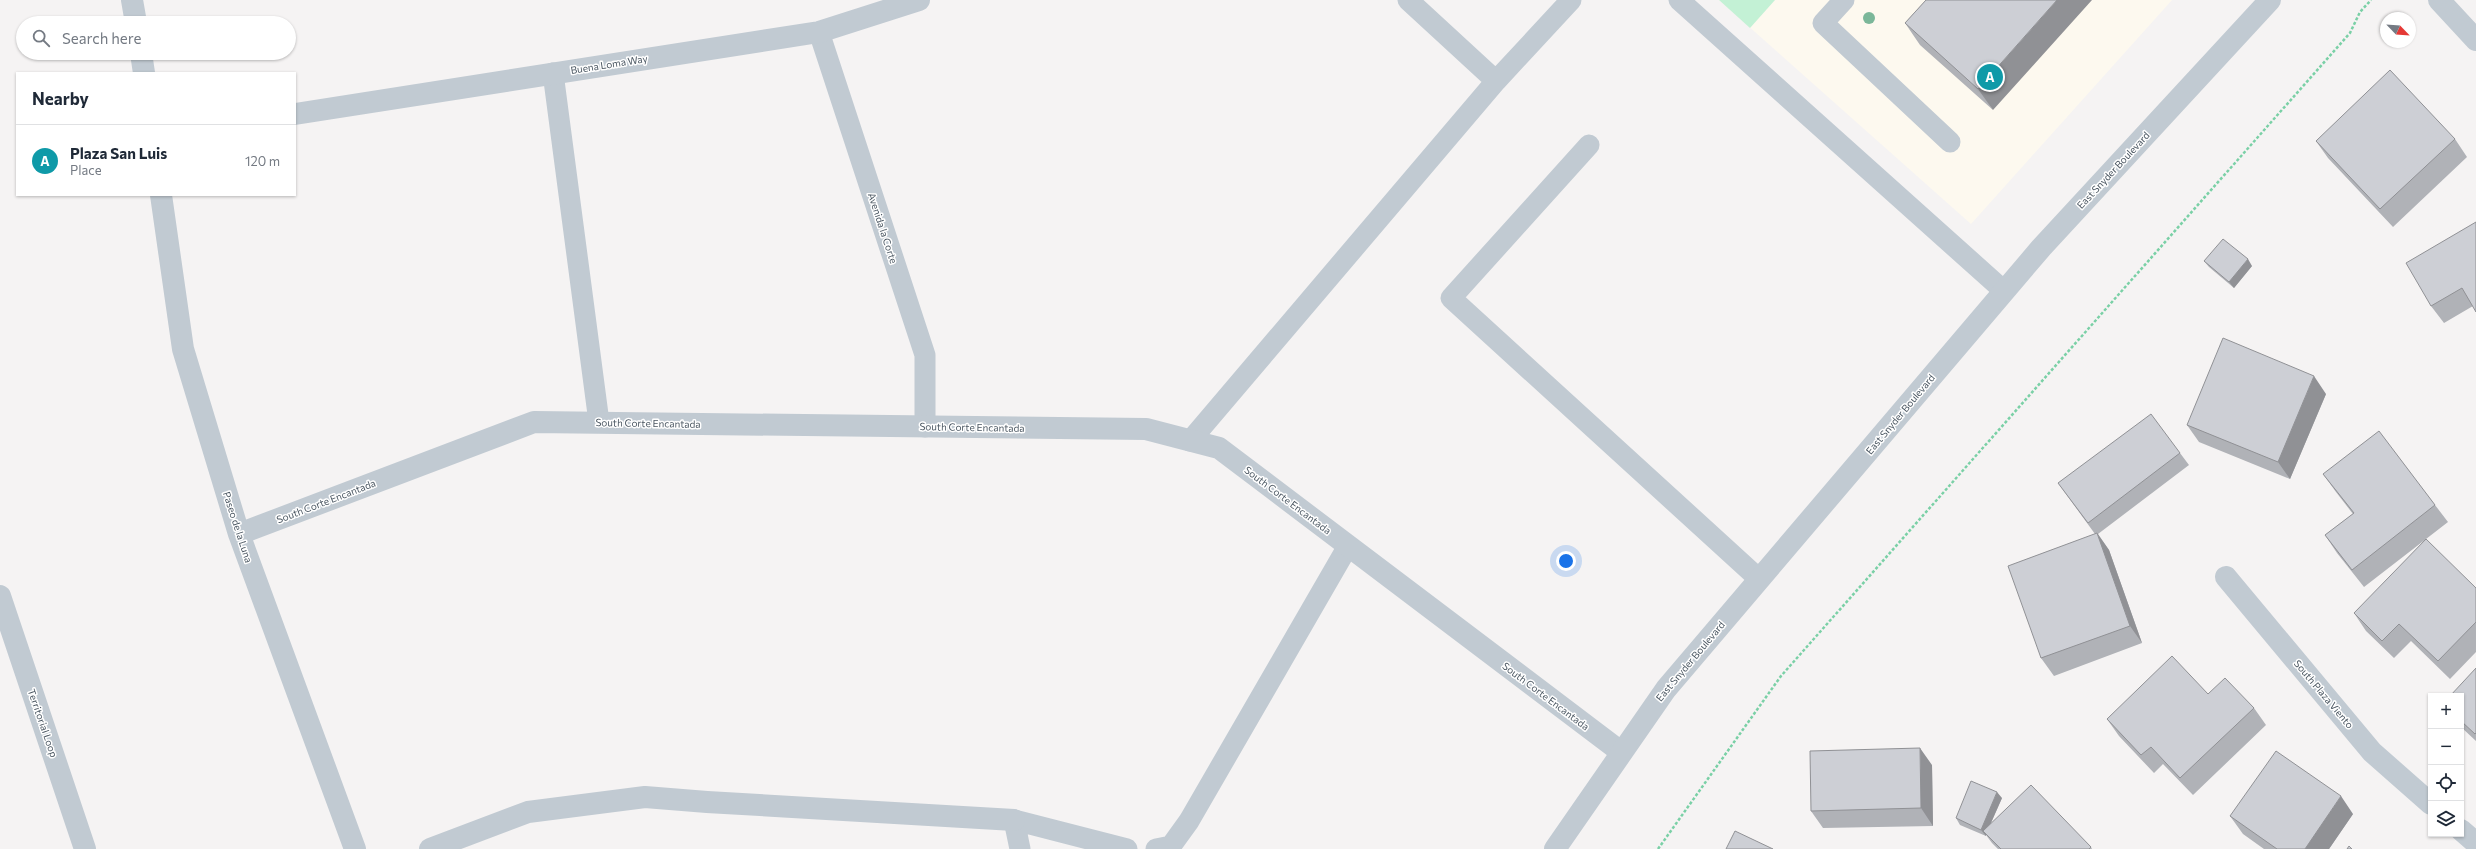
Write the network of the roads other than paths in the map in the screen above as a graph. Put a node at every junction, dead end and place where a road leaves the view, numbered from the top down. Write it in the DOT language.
graph roads {
  1 [pos="132,0"];
  2 [pos="919,0"];
  3 [pos="1408,0"];
  4 [pos="1571,0"];
  5 [pos="1680,0"];
  6 [pos="1844,0"];
  7 [pos="2270,0"];
  8 [pos="2439,0"];
  9 [pos="135,16"];
  10 [pos="819,32"];
  11 [pos="2476,40"];
  12 [pos="142,60"];
  13 [pos="144,72"];
  14 [pos="553,73"];
  15 [pos="1496,81"];
  16 [pos="296,114"];
  17 [pos="1950,142"];
  18 [pos="1589,145"];
  19 [pos="162,196"];
  20 [pos="2004,291"];
  21 [pos="599,422"];
  22 [pos="925,427"];
  23 [pos="1190,441"];
  24 [pos="239,534"];
  25 [pos="1348,546"];
  26 [pos="2226,576"];
  27 [pos="1759,579"];
  28 [pos="0,596"];
  29 [pos="1621,752"];
  30 [pos="2428,801"];
  31 [pos="1014,820"];
  32 [pos="2464,833"];
  33 [pos="2476,843"];
  34 [pos="85,849"];
  35 [pos="355,849"];
  36 [pos="430,849"];
  37 [pos="1020,849"];
  38 [pos="1127,849"];
  39 [pos="1156,849"];
  40 [pos="1555,849"];
  1 -- 9 [label="street"];
  2 -- 10 [label="street, Buena Loma Way"];
  3 -- 15 [label="lane"];
  4 -- 15 [label="lane"];
  5 -- 20 [label="lane"];
  6 -- 17 [label="lane"];
  7 -- 20 [label="street, East Snyder Boulevard"];
  8 -- 11 [label="street"];
  10 -- 14 [label="street, Buena Loma Way"];
  10 -- 22 [label="lane, Avenida la Corte"];
  12 -- 13 [label="street"];
  14 -- 16 [label="street, Buena Loma Way"];
  14 -- 21 [label="lane"];
  15 -- 23 [label="lane"];
  18 -- 27 [label="lane"];
  19 -- 24 [label="street, Paseo de la Luna"];
  20 -- 27 [label="street, East Snyder Boulevard"];
  21 -- 22 [label="street, South Corte Encantada"];
  21 -- 24 [label="street, South Corte Encantada"];
  22 -- 23 [label="street, South Corte Encantada"];
  23 -- 25 [label="street, South Corte Encantada"];
  24 -- 35 [label="street, Paseo de la Luna"];
  25 -- 29 [label="street, South Corte Encantada"];
  25 -- 39 [label="lane"];
  26 -- 30 [label="street, South Plaza Viento"];
  27 -- 29 [label="street, East Snyder Boulevard"];
  28 -- 34 [label="street, Territorial Loop"];
  29 -- 40 [label="street, East Snyder Boulevard"];
  31 -- 36 [label="street"];
  31 -- 37 [label="lane"];
  31 -- 38 [label="lane"];
  32 -- 33 [label="street"];
}
